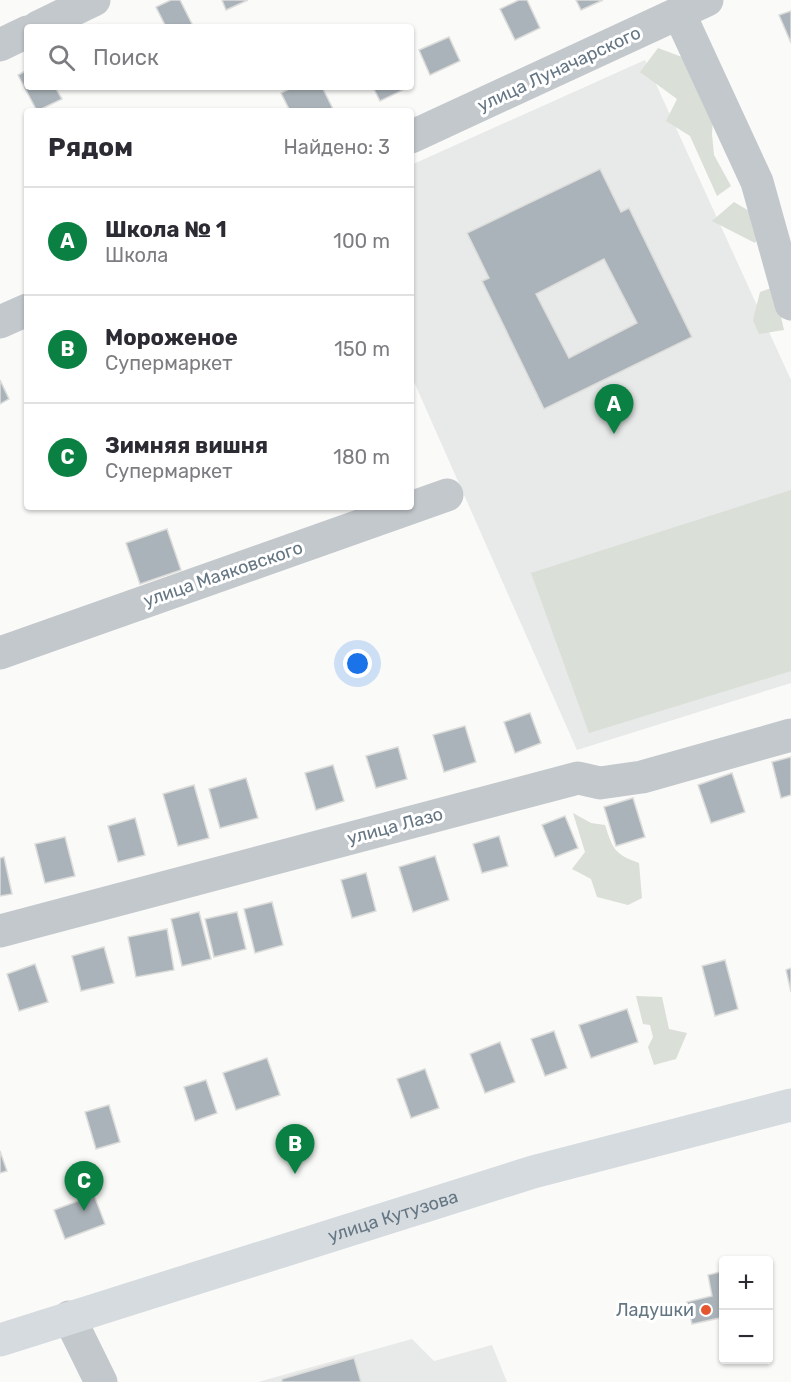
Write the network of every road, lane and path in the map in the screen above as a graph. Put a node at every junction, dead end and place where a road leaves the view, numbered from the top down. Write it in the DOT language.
graph roads {
  1 [pos="94,0"];
  2 [pos="693,6"];
  3 [pos="44,24"];
  4 [pos="24,33"];
  5 [pos="0,45"];
  6 [pos="414,136"];
  7 [pos="791,304"];
  8 [pos="24,311"];
  9 [pos="0,322"];
  10 [pos="447,495"];
  11 [pos="414,507"];
  12 [pos="405,510"];
  13 [pos="0,653"];
  14 [pos="791,735"];
  15 [pos="0,931"];
  16 [pos="791,1105"];
  17 [pos="69,1317"];
  18 [pos="0,1340"];
  19 [pos="100,1382"];
  1 -- 3 [label="street"];
  2 -- 6 [label="street, улица Луначарского"];
  2 -- 7 [label="street"];
  4 -- 5 [label="street"];
  8 -- 9 [label="street"];
  10 -- 11 [label="street, улица Маяковского"];
  12 -- 13 [label="street, улица Маяковского"];
  14 -- 15 [label="street, улица Лазо"];
  16 -- 17 [label="main road, улица Кутузова"];
  17 -- 18 [label="main road, улица Кутузова"];
  17 -- 19 [label="street"];
}
